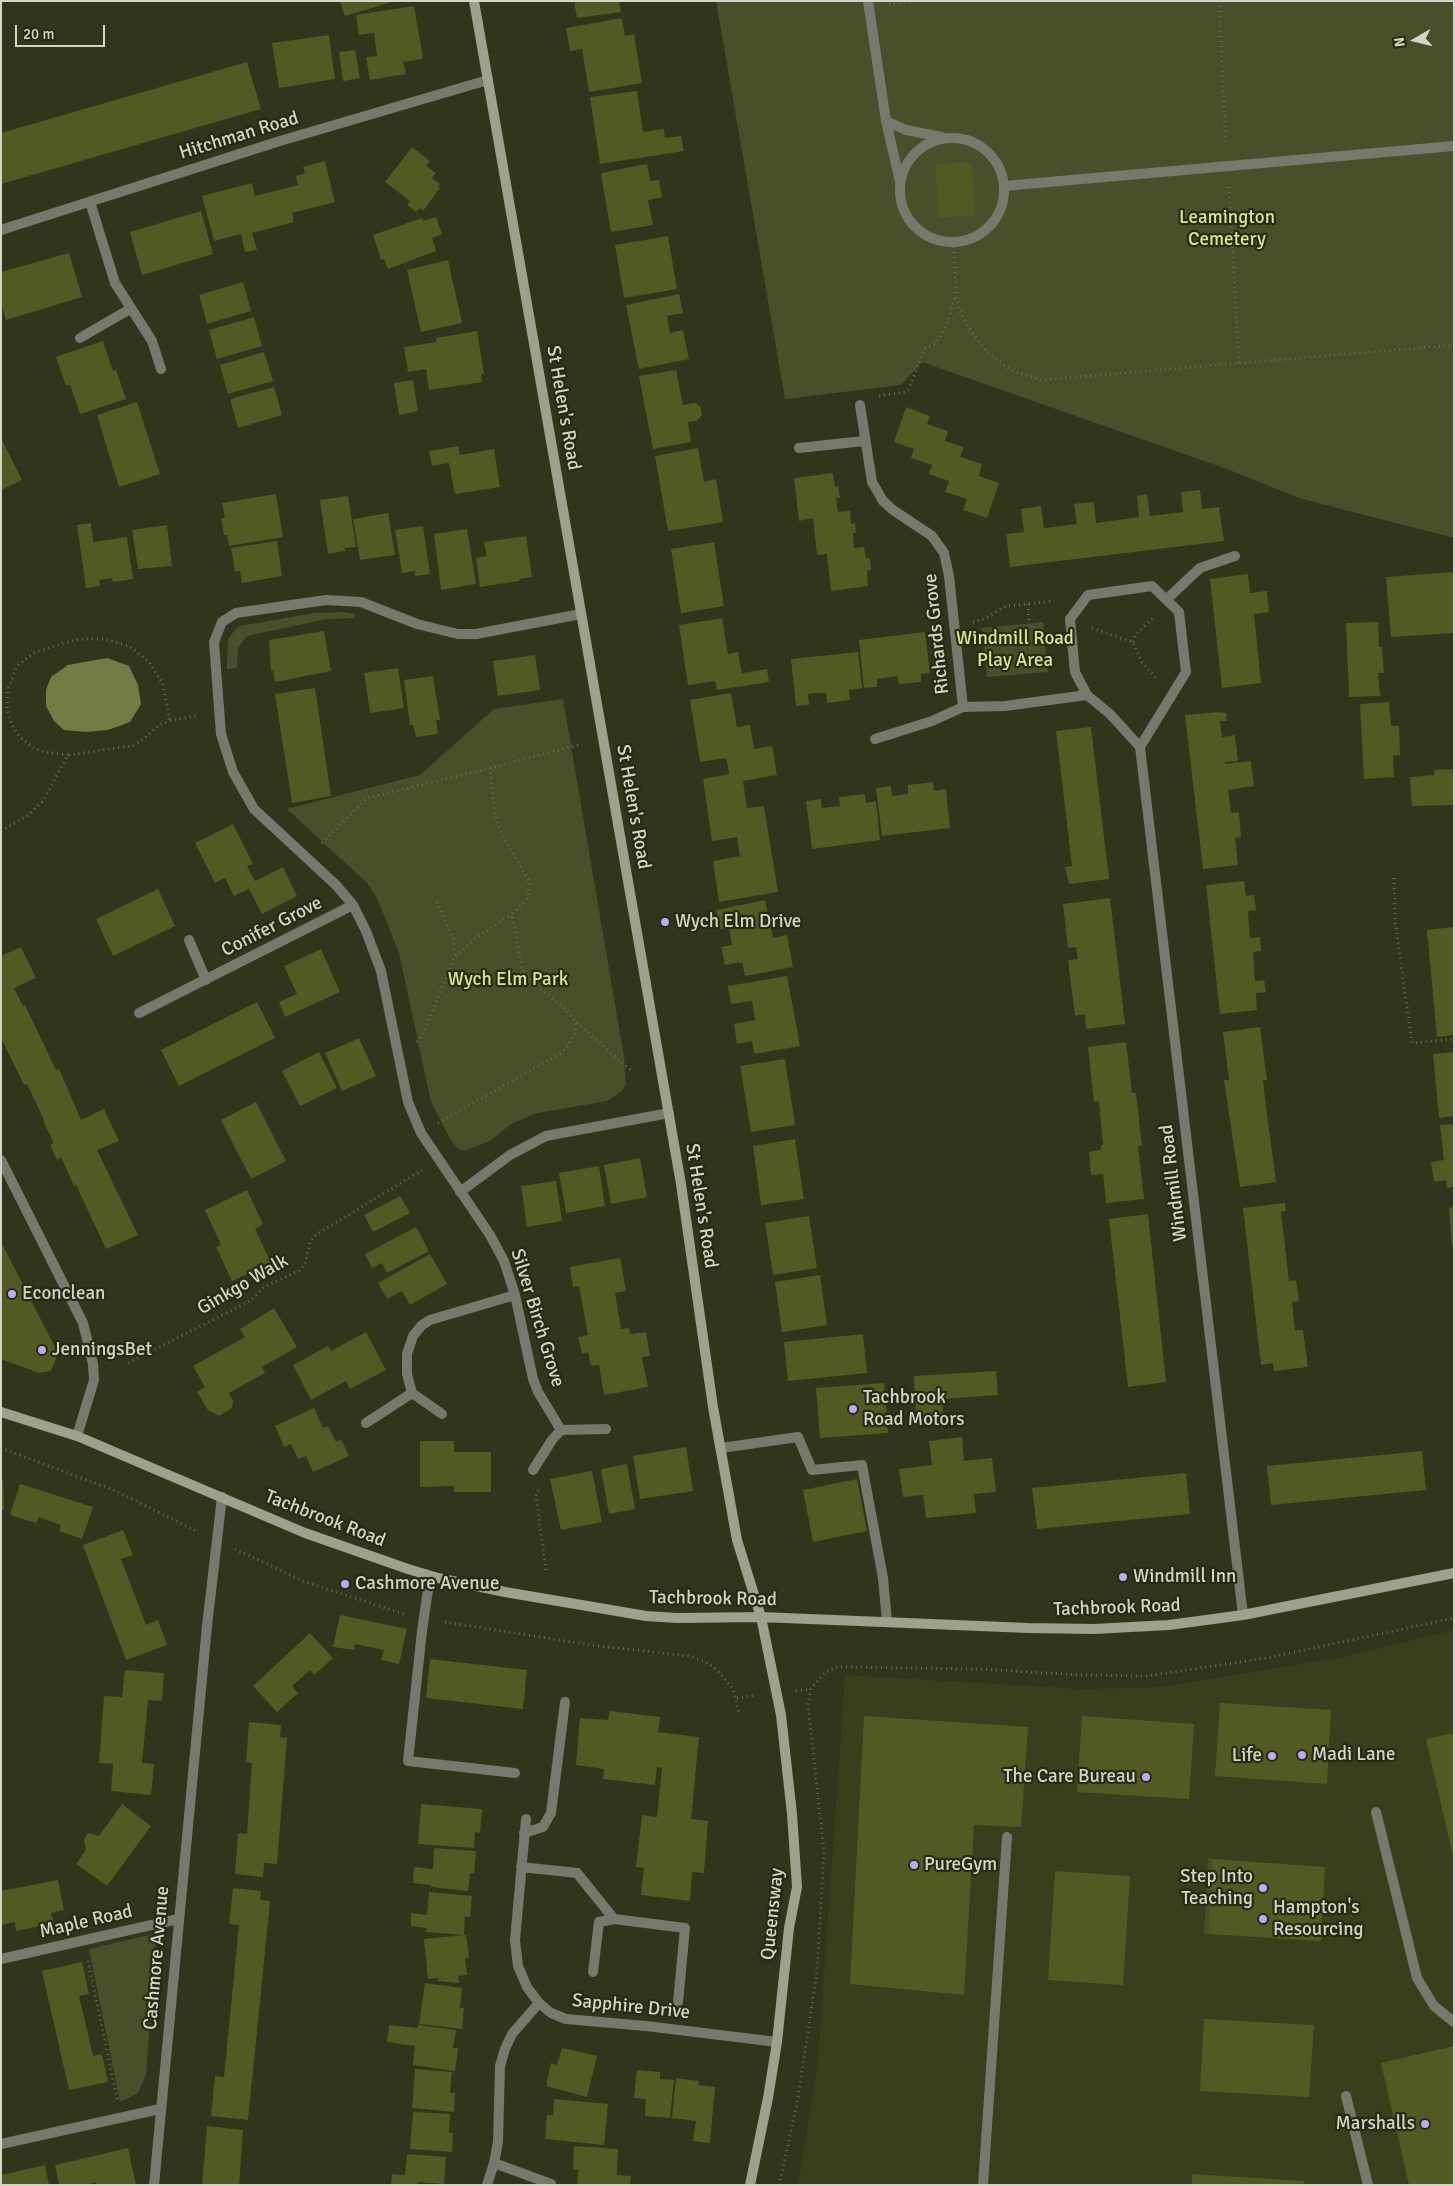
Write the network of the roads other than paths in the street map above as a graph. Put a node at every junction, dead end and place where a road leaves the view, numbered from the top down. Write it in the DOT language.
graph roads {
  1 [pos="474,1"];
  2 [pos="868,1"];
  3 [pos="488,80"];
  4 [pos="886,122"];
  5 [pos="948,138"];
  6 [pos="1454,146"];
  7 [pos="900,184"];
  8 [pos="1004,186"];
  9 [pos="90,202"];
  10 [pos="1,230"];
  11 [pos="130,310"];
  12 [pos="80,338"];
  13 [pos="161,369"];
  14 [pos="860,405"];
  15 [pos="864,440"];
  16 [pos="799,448"];
  17 [pos="1235,556"];
  18 [pos="1166,599"];
  19 [pos="581,614"];
  20 [pos="1087,695"];
  21 [pos="963,707"];
  22 [pos="875,739"];
  23 [pos="1140,747"];
  24 [pos="353,905"];
  25 [pos="189,940"];
  26 [pos="206,980"];
  27 [pos="139,1013"];
  28 [pos="669,1113"];
  29 [pos="1,1160"];
  30 [pos="460,1192"];
  31 [pos="516,1295"];
  32 [pos="412,1393"];
  33 [pos="1,1412"];
  34 [pos="442,1414"];
  35 [pos="366,1423"];
  36 [pos="606,1429"];
  37 [pos="561,1430"];
  38 [pos="77,1436"];
  39 [pos="721,1448"];
  40 [pos="533,1470"];
  41 [pos="222,1497"];
  42 [pos="1454,1573"];
  43 [pos="430,1576"];
  44 [pos="1243,1615"];
  45 [pos="761,1617"];
  46 [pos="887,1622"];
  47 [pos="565,1702"];
  48 [pos="516,1773"];
  49 [pos="1376,1812"];
  50 [pos="526,1819"];
  51 [pos="524,1833"];
  52 [pos="1007,1837"];
  53 [pos="521,1866"];
  54 [pos="178,1919"];
  55 [pos="614,1919"];
  56 [pos="1,1959"];
  57 [pos="593,1972"];
  58 [pos="678,2002"];
  59 [pos="539,2003"];
  60 [pos="1454,2022"];
  61 [pos="777,2042"];
  62 [pos="1346,2096"];
  63 [pos="160,2109"];
  64 [pos="1,2144"];
  65 [pos="494,2163"];
  66 [pos="551,2184"];
  67 [pos="154,2185"];
  68 [pos="487,2185"];
  69 [pos="750,2185"];
  70 [pos="983,2185"];
  71 [pos="1368,2185"];
  1 -- 3 [label="street, St Helen's Road"];
  2 -- 4 [label="street"];
  3 -- 9 [label="street, Hitchman Road"];
  3 -- 19 [label="street, St Helen's Road"];
  4 -- 5 [label="street"];
  4 -- 7 [label="street"];
  5 -- 7 [label="street"];
  5 -- 8 [label="street"];
  6 -- 8 [label="street"];
  7 -- 8 [label="street"];
  9 -- 10 [label="street, Hitchman Road"];
  9 -- 11 [label="street"];
  11 -- 12 [label="street"];
  11 -- 13 [label="street"];
  14 -- 15 [label="street, Richards Grove"];
  15 -- 16 [label="street"];
  15 -- 21 [label="street, Richards Grove"];
  17 -- 18 [label="street"];
  18 -- 20 [label="street"];
  18 -- 23 [label="street"];
  19 -- 24 [label="street"];
  19 -- 28 [label="street, St Helen's Road"];
  20 -- 21 [label="street, Richards Grove"];
  20 -- 23 [label="street"];
  21 -- 22 [label="street, Richards Grove"];
  23 -- 44 [label="street, Windmill Road"];
  24 -- 26 [label="street, Conifer Grove"];
  24 -- 30 [label="street"];
  25 -- 26 [label="street, Conifer Grove"];
  26 -- 27 [label="street, Conifer Grove"];
  28 -- 30 [label="street"];
  28 -- 39 [label="street, St Helen's Road"];
  29 -- 38 [label="street"];
  30 -- 31 [label="street, Silver Birch Grove"];
  31 -- 32 [label="street"];
  31 -- 37 [label="street, Silver Birch Grove"];
  32 -- 34 [label="street"];
  32 -- 35 [label="street"];
  33 -- 38 [label="street, Tachbrook Road"];
  36 -- 37 [label="street"];
  37 -- 40 [label="street"];
  38 -- 41 [label="street, Tachbrook Road"];
  39 -- 45 [label="street, St Helen's Road"];
  39 -- 46 [label="street"];
  41 -- 43 [label="street, Tachbrook Road"];
  41 -- 54 [label="street, Cashmore Avenue"];
  42 -- 44 [label="street, Tachbrook Road"];
  43 -- 45 [label="street, Tachbrook Road"];
  43 -- 48 [label="street"];
  44 -- 46 [label="street, Tachbrook Road"];
  45 -- 46 [label="street, Tachbrook Road"];
  45 -- 61 [label="street, Queensway"];
  47 -- 51 [label="street"];
  49 -- 60 [label="street"];
  50 -- 51 [label="street, Sapphire Drive"];
  51 -- 53 [label="street, Sapphire Drive"];
  52 -- 70 [label="street"];
  53 -- 55 [label="street"];
  53 -- 59 [label="street, Sapphire Drive"];
  54 -- 56 [label="street, Maple Road"];
  54 -- 63 [label="street, Cashmore Avenue"];
  55 -- 57 [label="street"];
  55 -- 58 [label="street"];
  59 -- 61 [label="street, Sapphire Drive"];
  59 -- 65 [label="street"];
  61 -- 69 [label="street, Queensway"];
  62 -- 71 [label="street"];
  63 -- 64 [label="street"];
  63 -- 67 [label="street, Cashmore Avenue"];
  65 -- 66 [label="street"];
  65 -- 68 [label="street"];
}
